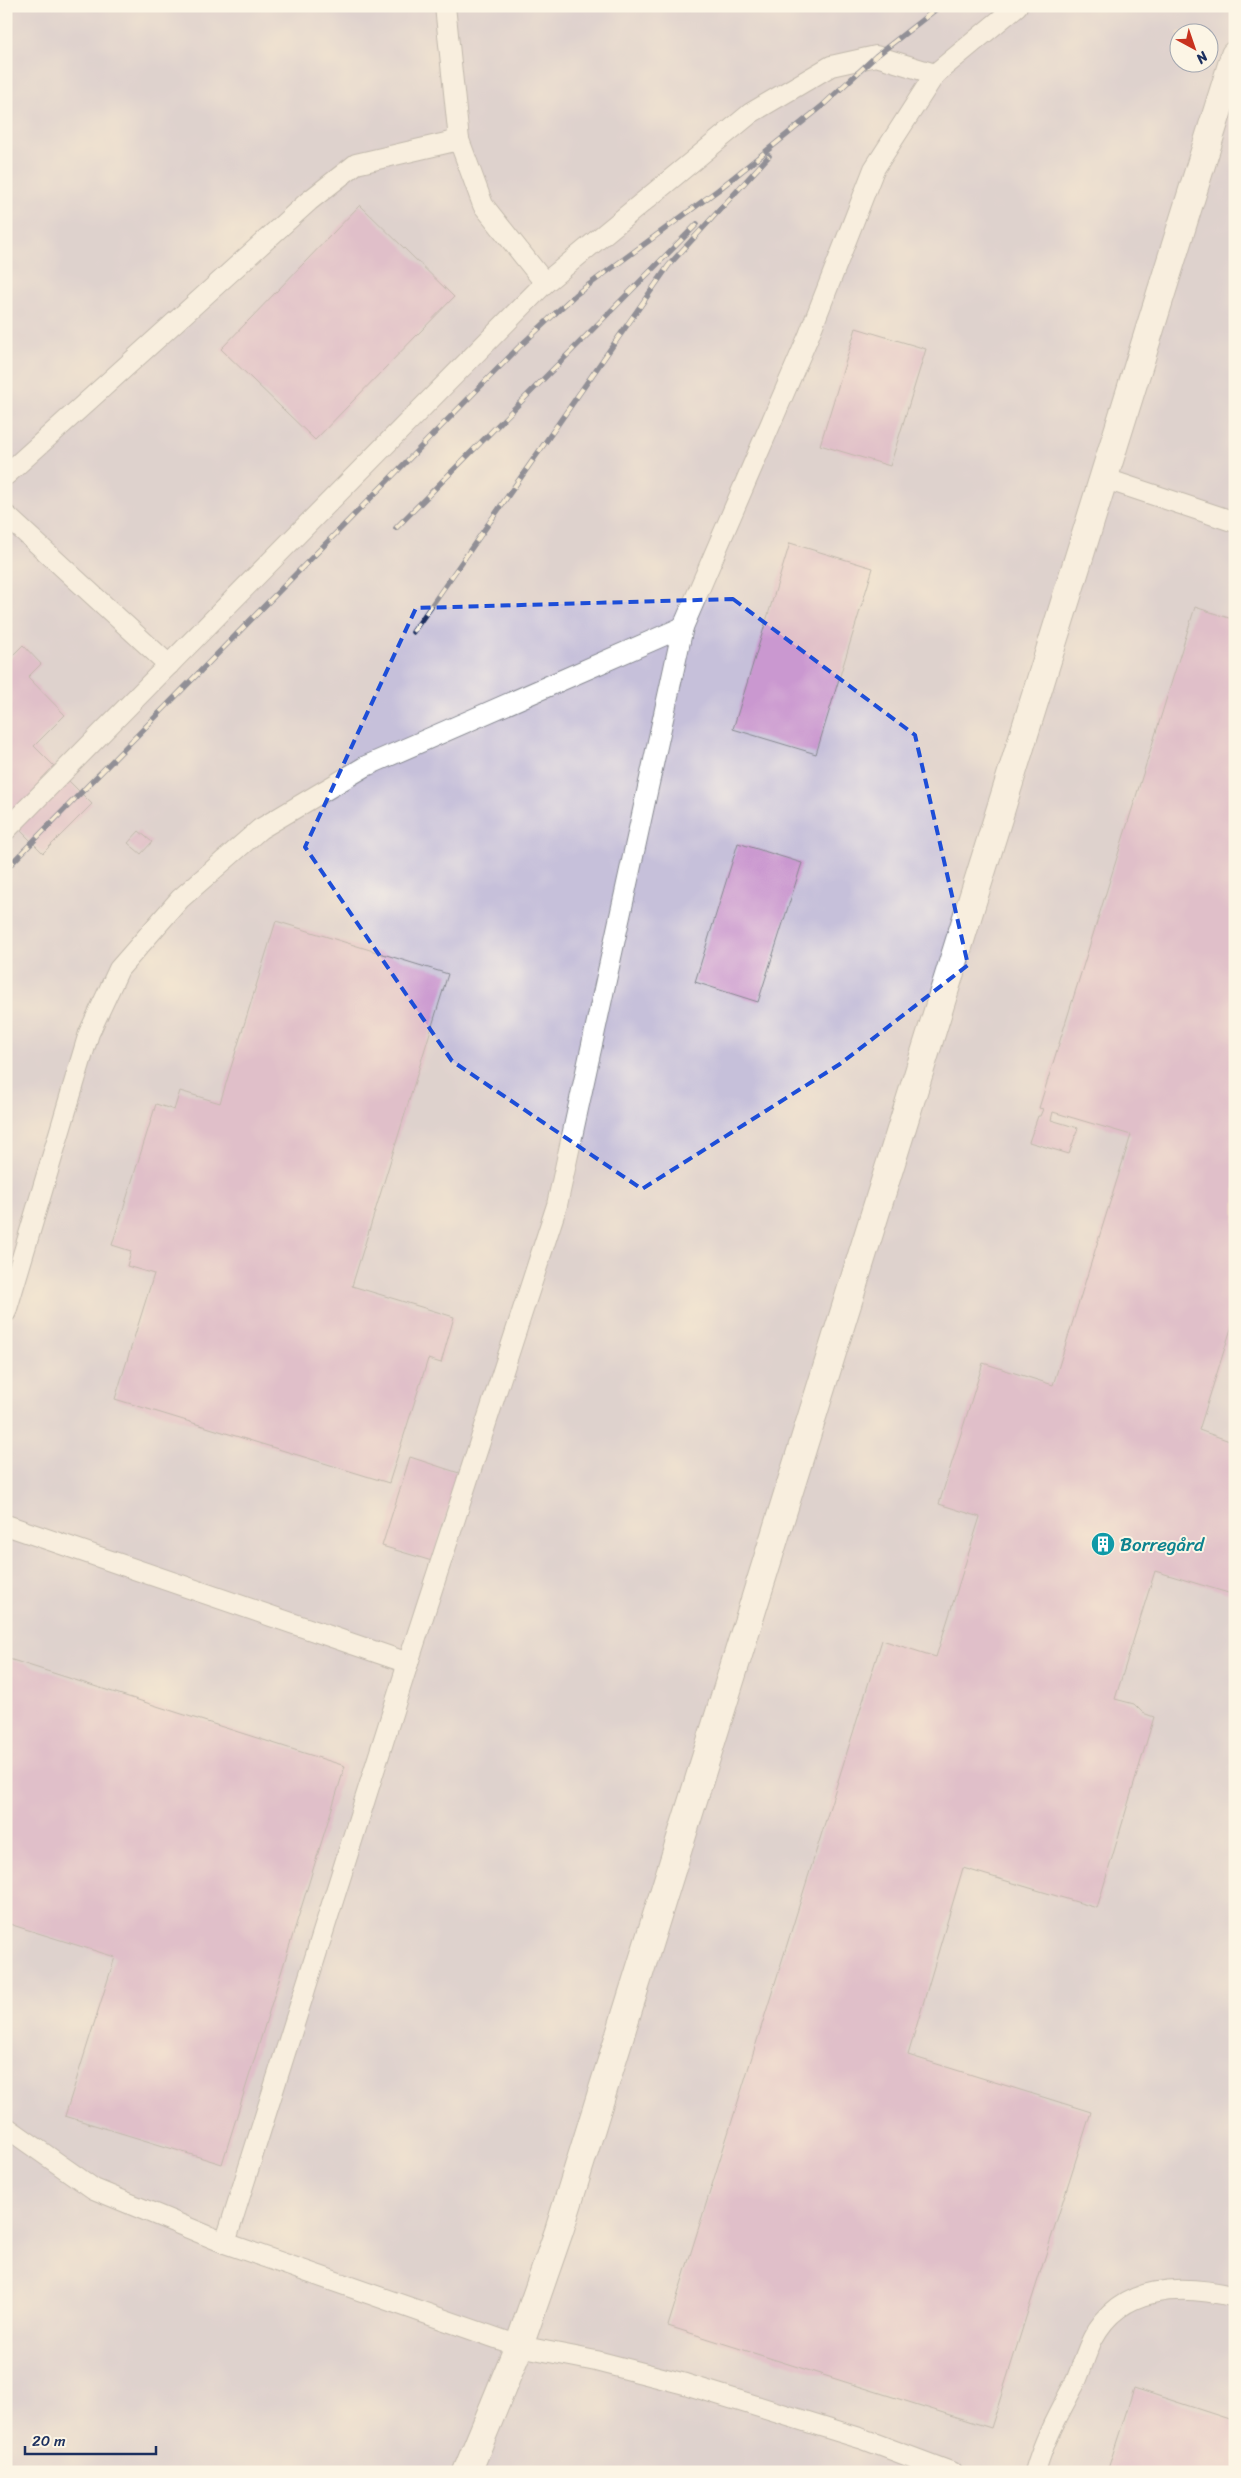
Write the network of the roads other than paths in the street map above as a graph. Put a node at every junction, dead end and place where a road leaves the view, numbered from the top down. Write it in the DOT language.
graph roads {
  1 [pos="445,6"];
  2 [pos="1017,6"];
  3 [pos="1235,55"];
  4 [pos="935,74"];
  5 [pos="459,140"];
  6 [pos="544,284"];
  7 [pos="6,475"];
  8 [pos="1103,478"];
  9 [pos="6,515"];
  10 [pos="1235,522"];
  11 [pos="683,627"];
  12 [pos="169,665"];
  13 [pos="6,830"];
  14 [pos="6,1312"];
  15 [pos="6,1525"];
  16 [pos="408,1663"];
  17 [pos="6,2127"];
  18 [pos="225,2243"];
  19 [pos="1235,2297"];
  20 [pos="519,2346"];
  21 [pos="467,2472"];
  22 [pos="951,2472"];
  23 [pos="1035,2472"];
  1 -- 5 [label="lane"];
  2 -- 4 [label="lane"];
  3 -- 8 [label="street"];
  4 -- 6 [label="lane"];
  4 -- 11 [label="lane"];
  5 -- 6 [label="lane"];
  5 -- 7 [label="lane"];
  6 -- 12 [label="lane"];
  8 -- 10 [label="lane"];
  8 -- 20 [label="street"];
  9 -- 12 [label="lane"];
  11 -- 14 [label="lane"];
  11 -- 16 [label="lane"];
  12 -- 13 [label="lane"];
  15 -- 16 [label="lane"];
  16 -- 18 [label="lane"];
  17 -- 18 [label="lane"];
  18 -- 20 [label="lane"];
  19 -- 23 [label="lane"];
  20 -- 21 [label="street"];
  20 -- 22 [label="lane"];
}
